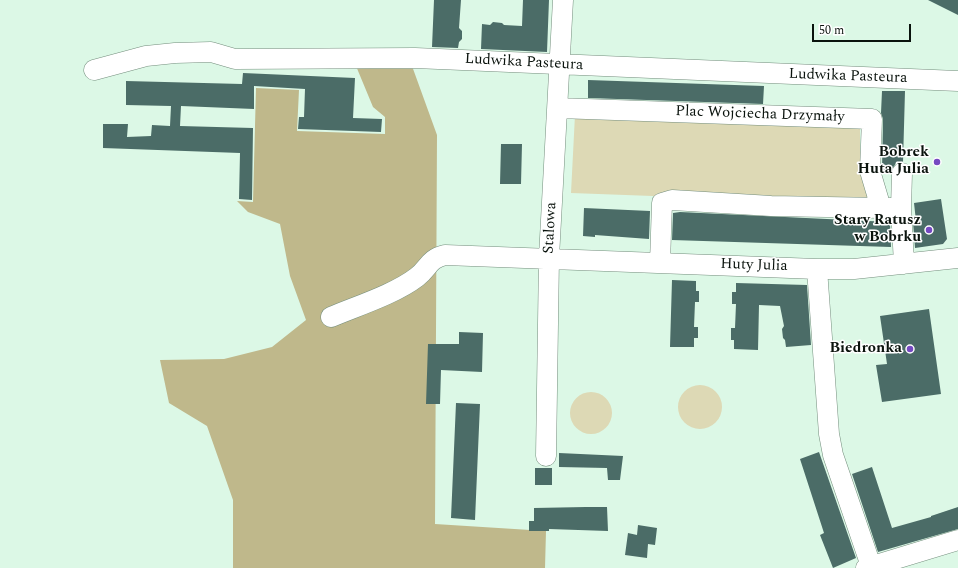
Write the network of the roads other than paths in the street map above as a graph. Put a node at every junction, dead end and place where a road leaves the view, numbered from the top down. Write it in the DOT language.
graph roads {
  1 [pos="563,0"];
  2 [pos="561,65"];
  3 [pos="94,70"];
  4 [pos="958,82"];
  5 [pos="558,108"];
  6 [pos="902,173"];
  7 [pos="881,208"];
  8 [pos="901,208"];
  9 [pos="549,257"];
  10 [pos="958,258"];
  11 [pos="660,262"];
  12 [pos="904,264"];
  13 [pos="817,269"];
  14 [pos="331,317"];
  15 [pos="546,456"];
  16 [pos="958,540"];
  17 [pos="868,567"];
  1 -- 2 [label="street, Stalowa"];
  2 -- 3 [label="street, Ludwika Pasteura"];
  2 -- 4 [label="street, Ludwika Pasteura"];
  2 -- 5 [label="street, Stalowa"];
  5 -- 7 [label="street, Plac Wojciecha Drzymały"];
  5 -- 9 [label="street, Stalowa"];
  6 -- 8 [label="street"];
  7 -- 8 [label="street"];
  7 -- 11 [label="street"];
  8 -- 12 [label="street"];
  9 -- 11 [label="street, Huty Julia"];
  9 -- 14 [label="street, Huty Julia"];
  9 -- 15 [label="street, Stalowa"];
  10 -- 12 [label="street, Huty Julia"];
  11 -- 13 [label="street, Huty Julia"];
  12 -- 13 [label="street, Huty Julia"];
  13 -- 17 [label="street"];
  16 -- 17 [label="street"];
}
